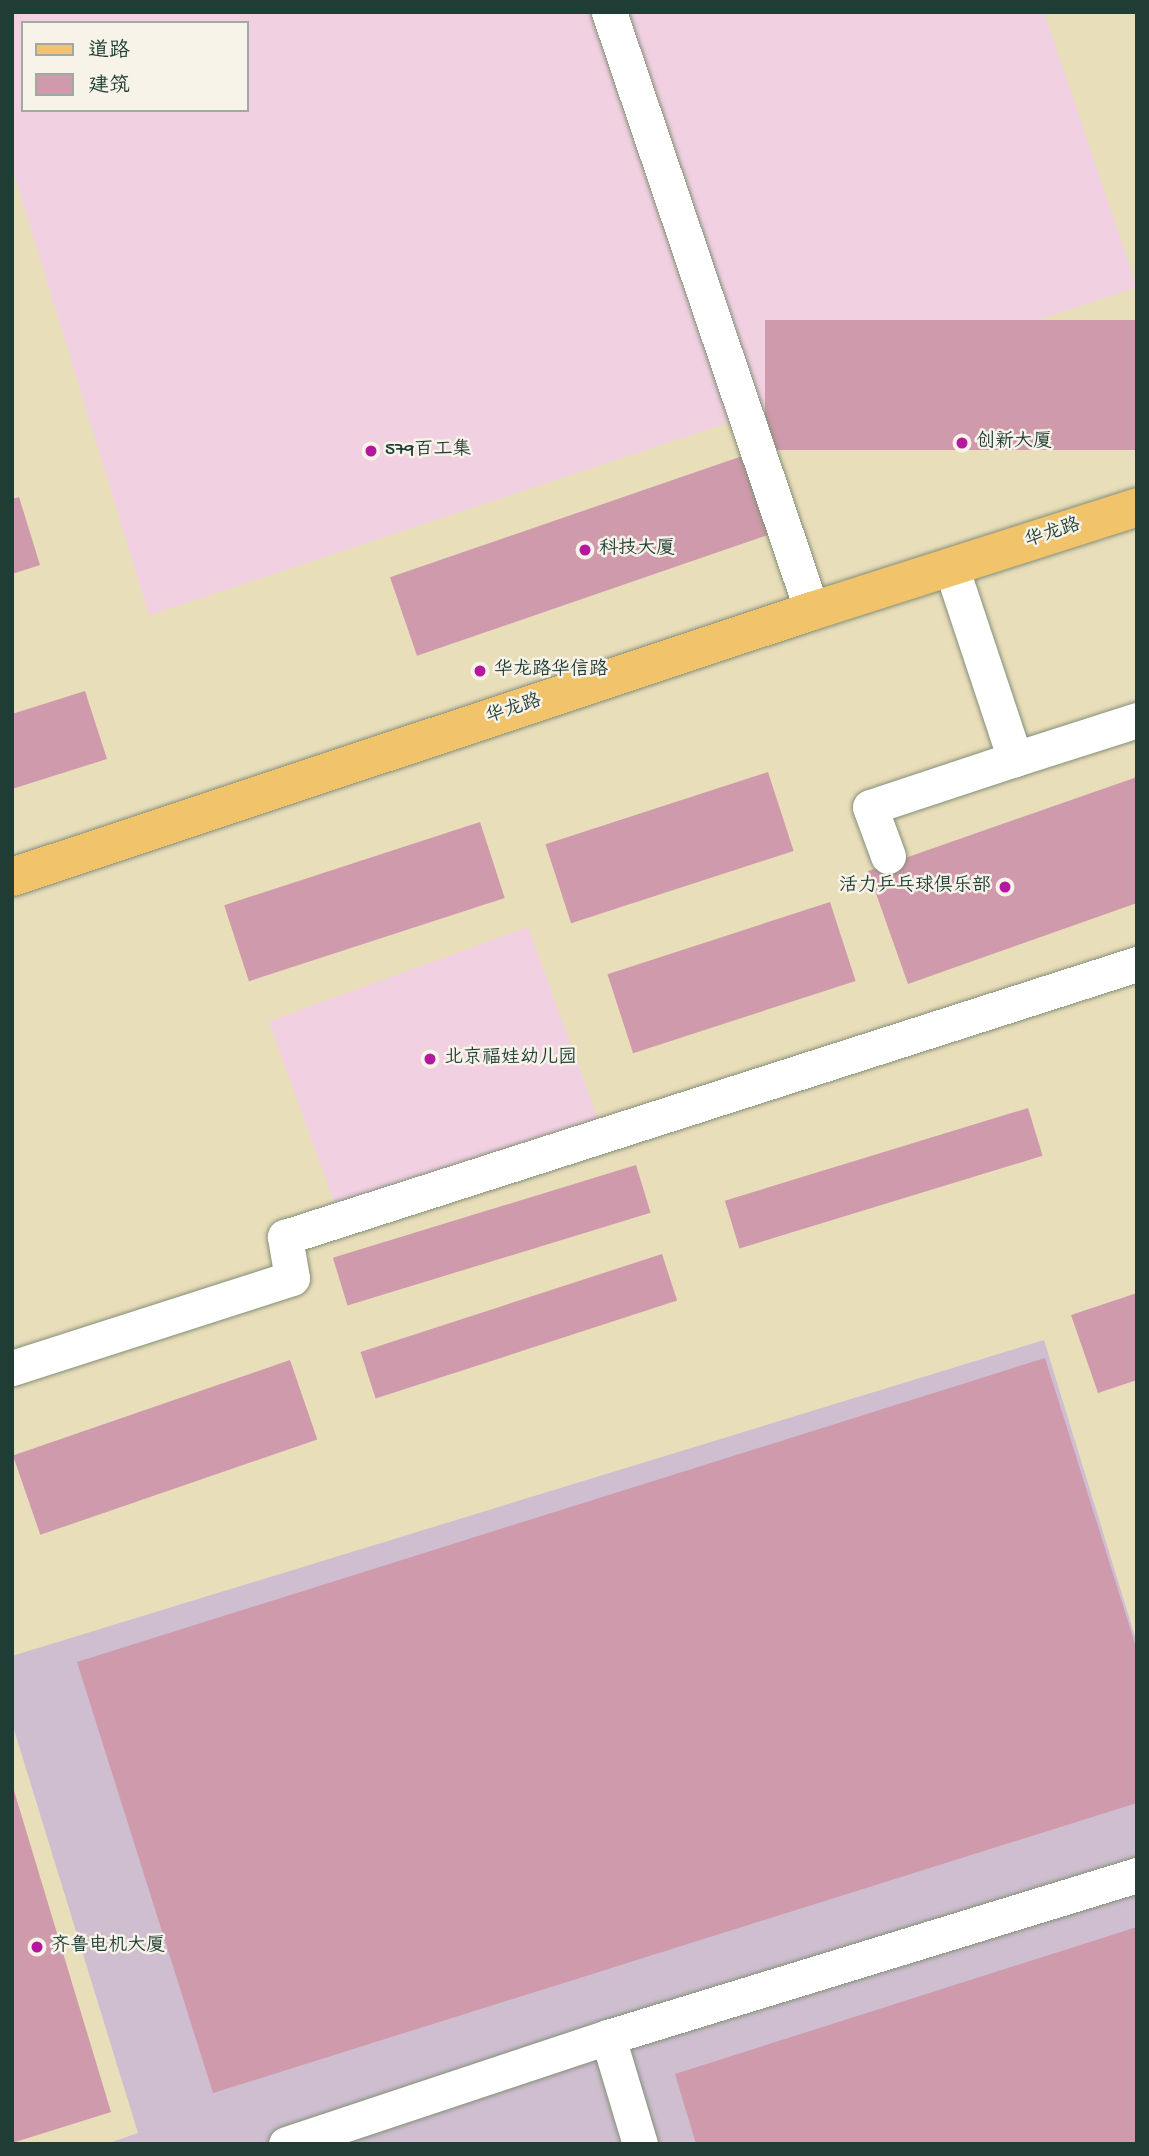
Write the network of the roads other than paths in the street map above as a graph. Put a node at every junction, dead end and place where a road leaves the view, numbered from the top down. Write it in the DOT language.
graph roads {
  1 [pos="609,12"];
  2 [pos="1137,507"];
  3 [pos="951,567"];
  4 [pos="812,611"];
  5 [pos="1137,720"];
  6 [pos="1015,759"];
  7 [pos="888,856"];
  8 [pos="12,877"];
  9 [pos="1137,964"];
  10 [pos="12,1368"];
  11 [pos="1137,1875"];
  12 [pos="608,2037"];
  13 [pos="286,2144"];
  14 [pos="639,2144"];
  1 -- 4 [label="street"];
  2 -- 3 [label="main road, 华龙路"];
  3 -- 4 [label="main road, 华龙路"];
  3 -- 6 [label="street"];
  4 -- 8 [label="main road, 华龙路"];
  5 -- 6 [label="street"];
  6 -- 7 [label="street"];
  9 -- 10 [label="street"];
  11 -- 12 [label="street"];
  12 -- 13 [label="street"];
  12 -- 14 [label="street"];
}
